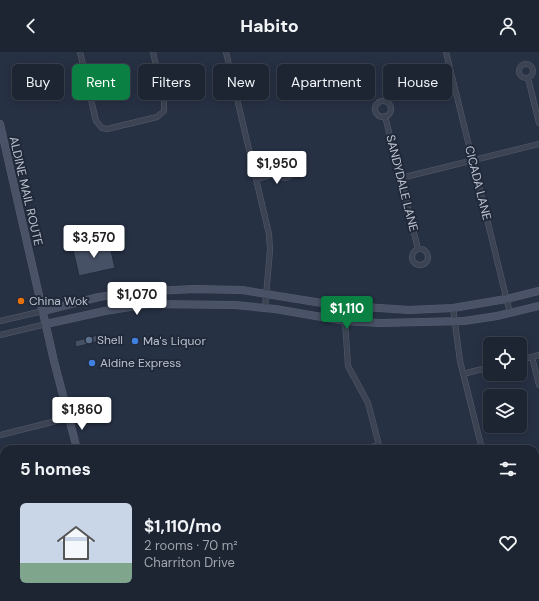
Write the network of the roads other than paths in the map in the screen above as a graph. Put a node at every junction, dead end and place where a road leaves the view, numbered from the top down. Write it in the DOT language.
graph roads {
  1 [pos="80,52"];
  2 [pos="153,52"];
  3 [pos="226,52"];
  4 [pos="446,52"];
  5 [pos="528,78"];
  6 [pos="385,116"];
  7 [pos="539,123"];
  8 [pos="0,124"];
  9 [pos="539,144"];
  10 [pos="472,160"];
  11 [pos="278,173"];
  12 [pos="401,178"];
  13 [pos="256,179"];
  14 [pos="418,249"];
  15 [pos="152,291"];
  16 [pos="539,291"];
  17 [pos="266,294"];
  18 [pos="506,299"];
  19 [pos="152,304"];
  20 [pos="348,306"];
  21 [pos="539,306"];
  22 [pos="265,308"];
  23 [pos="453,308"];
  24 [pos="42,311"];
  25 [pos="510,313"];
  26 [pos="0,321"];
  27 [pos="345,321"];
  28 [pos="454,321"];
  29 [pos="46,324"];
  30 [pos="0,335"];
  31 [pos="539,355"];
  32 [pos="532,357"];
  33 [pos="527,358"];
  34 [pos="483,369"];
  35 [pos="463,374"];
  36 [pos="539,385"];
  37 [pos="68,418"];
  38 [pos="0,435"];
  39 [pos="76,445"];
  40 [pos="379,445"];
  41 [pos="481,445"];
  1 -- 2 [label="street"];
  3 -- 13 [label="street"];
  4 -- 10 [label="street, CICADA LANE"];
  5 -- 7 [label="street"];
  6 -- 12 [label="street, SANDYDALE LANE"];
  8 -- 24 [label="main road, ALDINE MAIL ROUTE"];
  9 -- 10 [label="street"];
  10 -- 12 [label="street"];
  10 -- 18 [label="street, CICADA LANE"];
  11 -- 13 [label="street"];
  12 -- 14 [label="street, SANDYDALE LANE"];
  13 -- 17 [label="street"];
  15 -- 17 [label="main road"];
  15 -- 19 [label="main road"];
  15 -- 24 [label="main road"];
  16 -- 18 [label="main road"];
  17 -- 20 [label="main road"];
  17 -- 22 [label="street"];
  18 -- 23 [label="main road"];
  18 -- 25 [label="street, CICADA LANE"];
  19 -- 22 [label="main road"];
  19 -- 29 [label="main road"];
  20 -- 23 [label="main road"];
  20 -- 27 [label="street"];
  21 -- 25 [label="main road"];
  22 -- 27 [label="main road"];
  23 -- 28 [label="street"];
  24 -- 26 [label="street"];
  24 -- 29 [label="main road, ALDINE MAIL ROUTE"];
  25 -- 28 [label="main road"];
  27 -- 28 [label="main road"];
  27 -- 40 [label="street"];
  28 -- 35 [label="street"];
  29 -- 30 [label="street"];
  29 -- 37 [label="main road, ALDINE MAIL ROUTE"];
  31 -- 32 [label="street"];
  32 -- 33 [label="street"];
  32 -- 36 [label="street"];
  34 -- 35 [label="street"];
  35 -- 41 [label="street"];
  37 -- 38 [label="street"];
  37 -- 39 [label="main road, ALDINE MAIL ROUTE"];
}
